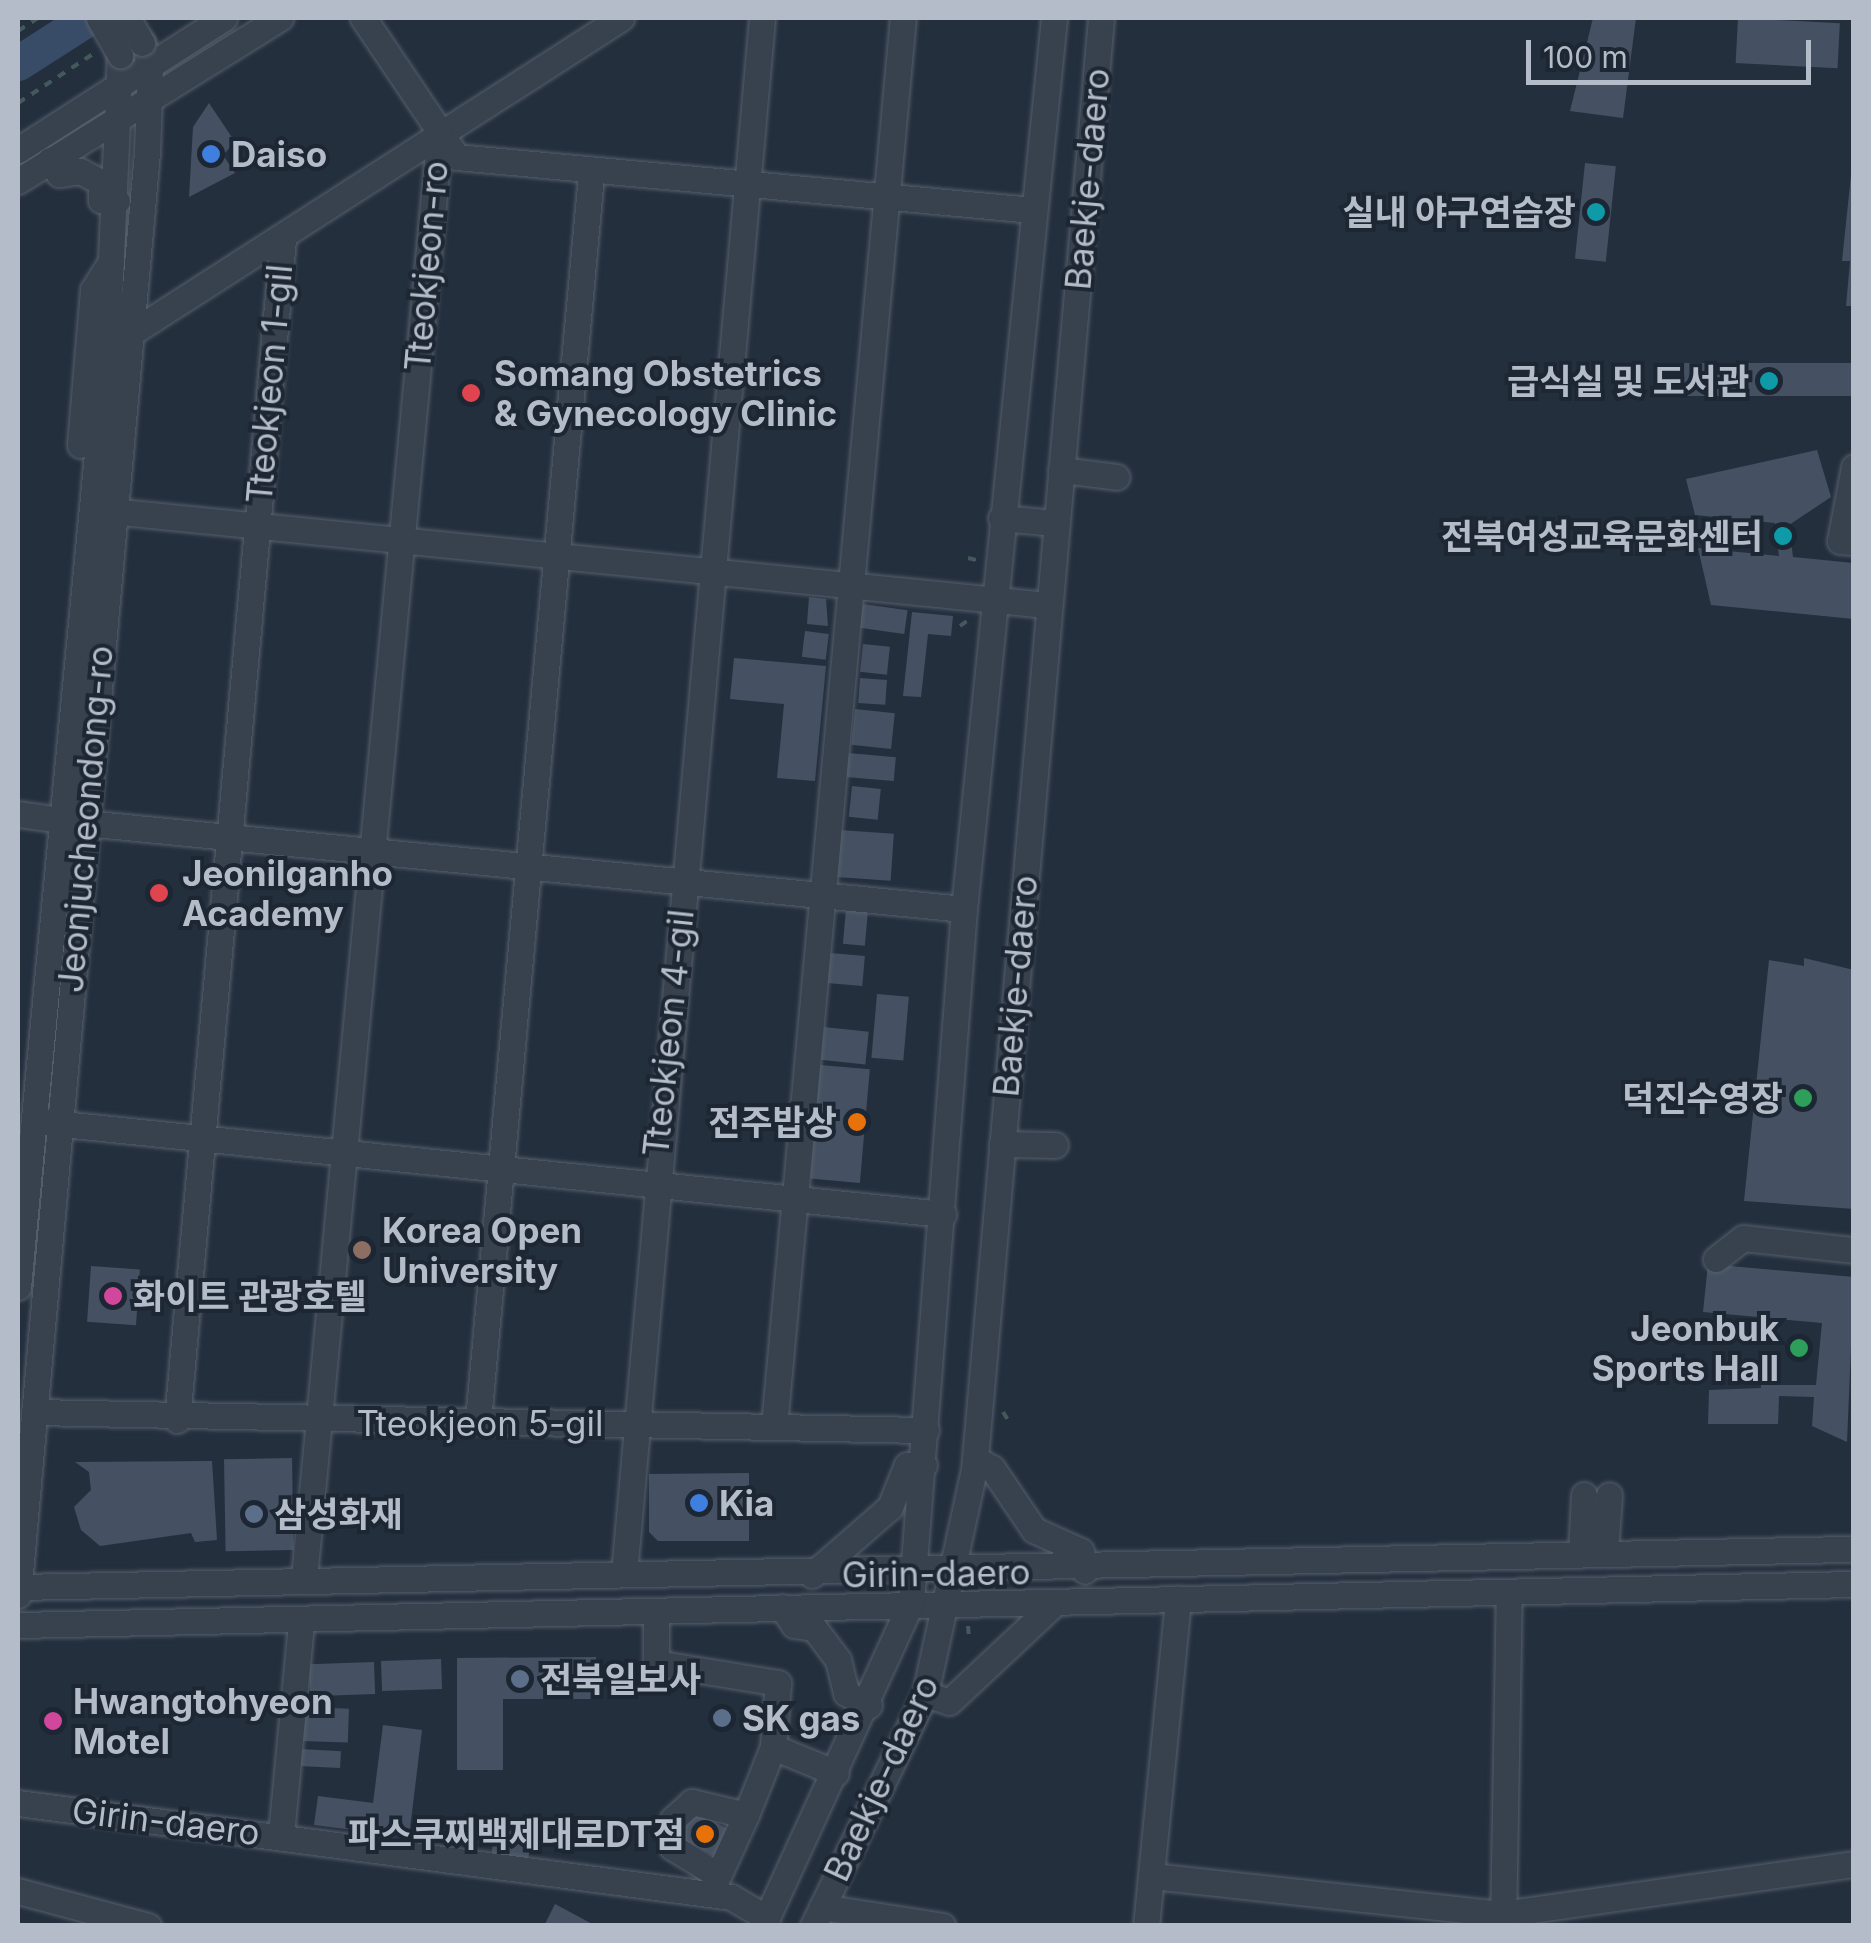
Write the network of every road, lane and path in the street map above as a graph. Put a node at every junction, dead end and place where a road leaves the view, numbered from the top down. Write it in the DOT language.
graph roads {
  1 [pos="38,18"];
  2 [pos="99,18"];
  3 [pos="127,18"];
  4 [pos="224,18"];
  5 [pos="280,18"];
  6 [pos="363,18"];
  7 [pos="621,18"];
  8 [pos="762,18"];
  9 [pos="903,18"];
  10 [pos="1054,18"];
  11 [pos="1101,18"];
  12 [pos="18,31"];
  13 [pos="128,53"];
  14 [pos="121,82"];
  15 [pos="149,101"];
  16 [pos="18,103"];
  17 [pos="121,115"];
  18 [pos="440,132"];
  19 [pos="18,150"];
  20 [pos="50,160"];
  21 [pos="591,174"];
  22 [pos="18,181"];
  23 [pos="748,189"];
  24 [pos="118,201"];
  25 [pos="884,201"];
  26 [pos="1033,210"];
  27 [pos="283,239"];
  28 [pos="114,256"];
  29 [pos="131,334"];
  30 [pos="1854,467"];
  31 [pos="1060,470"];
  32 [pos="1118,477"];
  33 [pos="102,511"];
  34 [pos="1001,518"];
  35 [pos="1055,523"];
  36 [pos="256,529"];
  37 [pos="402,538"];
  38 [pos="1854,542"];
  39 [pos="560,552"];
  40 [pos="711,568"];
  41 [pos="849,583"];
  42 [pos="80,590"];
  43 [pos="992,599"];
  44 [pos="1046,605"];
  45 [pos="18,814"];
  46 [pos="72,821"];
  47 [pos="228,839"];
  48 [pos="374,854"];
  49 [pos="531,864"];
  50 [pos="684,882"];
  51 [pos="820,896"];
  52 [pos="964,909"];
  53 [pos="36,1121"];
  54 [pos="199,1140"];
  55 [pos="1002,1144"];
  56 [pos="1055,1145"];
  57 [pos="345,1151"];
  58 [pos="500,1170"];
  59 [pos="652,1185"];
  60 [pos="794,1195"];
  61 [pos="943,1214"];
  62 [pos="1854,1250"];
  63 [pos="1716,1258"];
  64 [pos="18,1287"];
  65 [pos="34,1412"];
  66 [pos="177,1420"];
  67 [pos="478,1422"];
  68 [pos="316,1424"];
  69 [pos="633,1424"];
  70 [pos="774,1426"];
  71 [pos="926,1430"];
  72 [pos="975,1460"];
  73 [pos="924,1465"];
  74 [pos="1596,1495"];
  75 [pos="1854,1550"];
  76 [pos="1593,1552"];
  77 [pos="1085,1570"];
  78 [pos="624,1574"];
  79 [pos="914,1574"];
  80 [pos="812,1575"];
  81 [pos="304,1578"];
  82 [pos="1854,1584"];
  83 [pos="953,1586"];
  84 [pos="19,1590"];
  85 [pos="1509,1592"];
  86 [pos="1178,1599"];
  87 [pos="911,1602"];
  88 [pos="1056,1602"];
  89 [pos="782,1607"];
  90 [pos="656,1611"];
  91 [pos="301,1622"];
  92 [pos="18,1624"];
  93 [pos="925,1694"];
  94 [pos="868,1705"];
  95 [pos="772,1747"];
  96 [pos="836,1773"];
  97 [pos="18,1803"];
  98 [pos="746,1814"];
  99 [pos="281,1834"];
  100 [pos="1854,1864"];
  101 [pos="1152,1876"];
  102 [pos="714,1886"];
  103 [pos="18,1891"];
  104 [pos="817,1916"];
  105 [pos="1503,1920"];
  106 [pos="765,1922"];
  107 [pos="148,1926"];
  108 [pos="943,1926"];
  109 [pos="1146,1926"];
  1 -- 12 [label="path"];
  2 -- 13 [label="street, bridge"];
  3 -- 13 [label="street, bridge"];
  4 -- 13 [label="street"];
  5 -- 15 [label="street"];
  6 -- 18 [label="street, Tteokjeon-ro"];
  7 -- 18 [label="street, Tteokjeon 1-gil"];
  8 -- 23 [label="street"];
  9 -- 25 [label="street"];
  10 -- 26 [label="street, Baekje-daero"];
  11 -- 31 [label="street, Baekje-daero"];
  13 -- 14 [label="street, Jeonjucheondong-ro"];
  13 -- 15 [label="street, Jeonjucheondong-ro"];
  13 -- 16 [label="path"];
  14 -- 17 [label="street, Jeonjucheondong-ro"];
  14 -- 19 [label="street"];
  15 -- 17 [label="street"];
  15 -- 29 [label="street, Jeonjucheondong-ro"];
  17 -- 20 [label="street"];
  17 -- 24 [label="street, Jeonjucheondong-ro"];
  18 -- 21 [label="street"];
  18 -- 27 [label="street, Tteokjeon 1-gil"];
  18 -- 37 [label="street, Tteokjeon-ro"];
  20 -- 22 [label="street"];
  20 -- 24 [label="street"];
  21 -- 23 [label="street"];
  21 -- 39 [label="street"];
  23 -- 25 [label="street"];
  23 -- 40 [label="street"];
  24 -- 28 [label="street, Jeonjucheondong-ro"];
  25 -- 26 [label="street"];
  25 -- 41 [label="street"];
  26 -- 34 [label="street, Baekje-daero"];
  27 -- 29 [label="street, Tteokjeon 1-gil"];
  27 -- 36 [label="street, Tteokjeon 1-gil"];
  28 -- 33 [label="street, Jeonjucheondong-ro"];
  28 -- 42 [label="street"];
  29 -- 33 [label="street, Jeonjucheondong-ro"];
  30 -- 38 [label="street"];
  31 -- 32 [label="street"];
  31 -- 35 [label="street, Baekje-daero"];
  33 -- 36 [label="street"];
  33 -- 42 [label="street, Jeonjucheondong-ro"];
  33 -- 46 [label="street, Jeonjucheondong-ro"];
  34 -- 35 [label="street"];
  34 -- 43 [label="street, Baekje-daero"];
  35 -- 44 [label="street, Baekje-daero"];
  36 -- 37 [label="street"];
  36 -- 47 [label="street"];
  37 -- 39 [label="street"];
  37 -- 48 [label="street, Tteokjeon-ro"];
  39 -- 40 [label="street"];
  39 -- 49 [label="street"];
  40 -- 41 [label="street"];
  40 -- 50 [label="street, Tteokjeon 4-gil"];
  41 -- 43 [label="street"];
  41 -- 51 [label="street"];
  42 -- 46 [label="street, Jeonjucheondong-ro"];
  43 -- 44 [label="street"];
  43 -- 52 [label="street, Baekje-daero"];
  44 -- 55 [label="street, Baekje-daero"];
  45 -- 46 [label="street"];
  46 -- 47 [label="street"];
  46 -- 53 [label="street, Jeonjucheondong-ro"];
  47 -- 48 [label="street"];
  47 -- 54 [label="street"];
  48 -- 49 [label="street"];
  48 -- 57 [label="street, Tteokjeon-ro"];
  49 -- 50 [label="street"];
  49 -- 58 [label="street"];
  50 -- 51 [label="street"];
  50 -- 59 [label="street, Tteokjeon 4-gil"];
  51 -- 52 [label="street"];
  51 -- 60 [label="street"];
  52 -- 61 [label="street, Baekje-daero"];
  53 -- 54 [label="street, Tteokjeon 4-gil"];
  53 -- 64 [label="street, Jeonjucheondong-ro"];
  53 -- 65 [label="street, Jeonjucheondong-ro"];
  54 -- 57 [label="street, Tteokjeon 4-gil"];
  54 -- 66 [label="street"];
  55 -- 56 [label="street"];
  55 -- 72 [label="street, Baekje-daero"];
  57 -- 58 [label="street, Tteokjeon 4-gil"];
  57 -- 68 [label="street"];
  58 -- 59 [label="street, Tteokjeon 4-gil"];
  58 -- 67 [label="street"];
  59 -- 60 [label="street, Tteokjeon 4-gil"];
  59 -- 69 [label="street, Tteokjeon 4-gil"];
  60 -- 61 [label="street, Tteokjeon 4-gil"];
  60 -- 70 [label="street"];
  61 -- 71 [label="street, Baekje-daero"];
  62 -- 63 [label="street"];
  65 -- 66 [label="street, Tteokjeon 5-gil"];
  65 -- 84 [label="street, Jeonjucheondong-ro"];
  66 -- 68 [label="street, Tteokjeon 5-gil"];
  67 -- 68 [label="street, Tteokjeon 5-gil"];
  67 -- 69 [label="street, Tteokjeon 5-gil"];
  68 -- 81 [label="street"];
  69 -- 70 [label="street, Tteokjeon 5-gil"];
  69 -- 78 [label="street, Tteokjeon 4-gil"];
  70 -- 71 [label="street, Tteokjeon 5-gil"];
  71 -- 73 [label="street, Baekje-daero"];
  72 -- 77 [label="street"];
  72 -- 83 [label="street, Baekje-daero"];
  73 -- 79 [label="street, Baekje-daero"];
  73 -- 80 [label="street"];
  74 -- 76 [label="street"];
  75 -- 76 [label="street, Girin-daero"];
  76 -- 77 [label="street, Girin-daero"];
  77 -- 83 [label="street, Girin-daero"];
  78 -- 80 [label="street, Girin-daero"];
  78 -- 81 [label="street, Girin-daero"];
  79 -- 80 [label="street, Girin-daero"];
  79 -- 83 [label="street, Girin-daero"];
  79 -- 87 [label="street, Baekje-daero"];
  81 -- 84 [label="street, Girin-daero"];
  82 -- 85 [label="street, Girin-daero"];
  83 -- 87 [label="street, Girin-daero"];
  83 -- 88 [label="street, Girin-daero"];
  83 -- 93 [label="street, Baekje-daero"];
  85 -- 86 [label="street, Girin-daero"];
  85 -- 105 [label="street"];
  86 -- 88 [label="street, Girin-daero"];
  86 -- 101 [label="street"];
  87 -- 89 [label="street, Girin-daero"];
  87 -- 94 [label="street, Baekje-daero"];
  88 -- 93 [label="street"];
  89 -- 90 [label="street, Girin-daero"];
  89 -- 94 [label="street"];
  90 -- 91 [label="street, Girin-daero"];
  90 -- 95 [label="street"];
  91 -- 92 [label="street, Girin-daero"];
  91 -- 99 [label="street, Girin-daero"];
  93 -- 104 [label="street, Baekje-daero"];
  94 -- 96 [label="street, Baekje-daero"];
  95 -- 96 [label="street"];
  95 -- 98 [label="street"];
  96 -- 106 [label="street, Baekje-daero"];
  97 -- 99 [label="street, Girin-daero"];
  98 -- 102 [label="street"];
  98 -- 102 [label="street"];
  99 -- 102 [label="street, Baekje-daero"];
  100 -- 105 [label="street"];
  101 -- 105 [label="street"];
  101 -- 109 [label="street"];
  102 -- 106 [label="street, Baekje-daero"];
  103 -- 107 [label="street"];
  104 -- 108 [label="street"];
}
